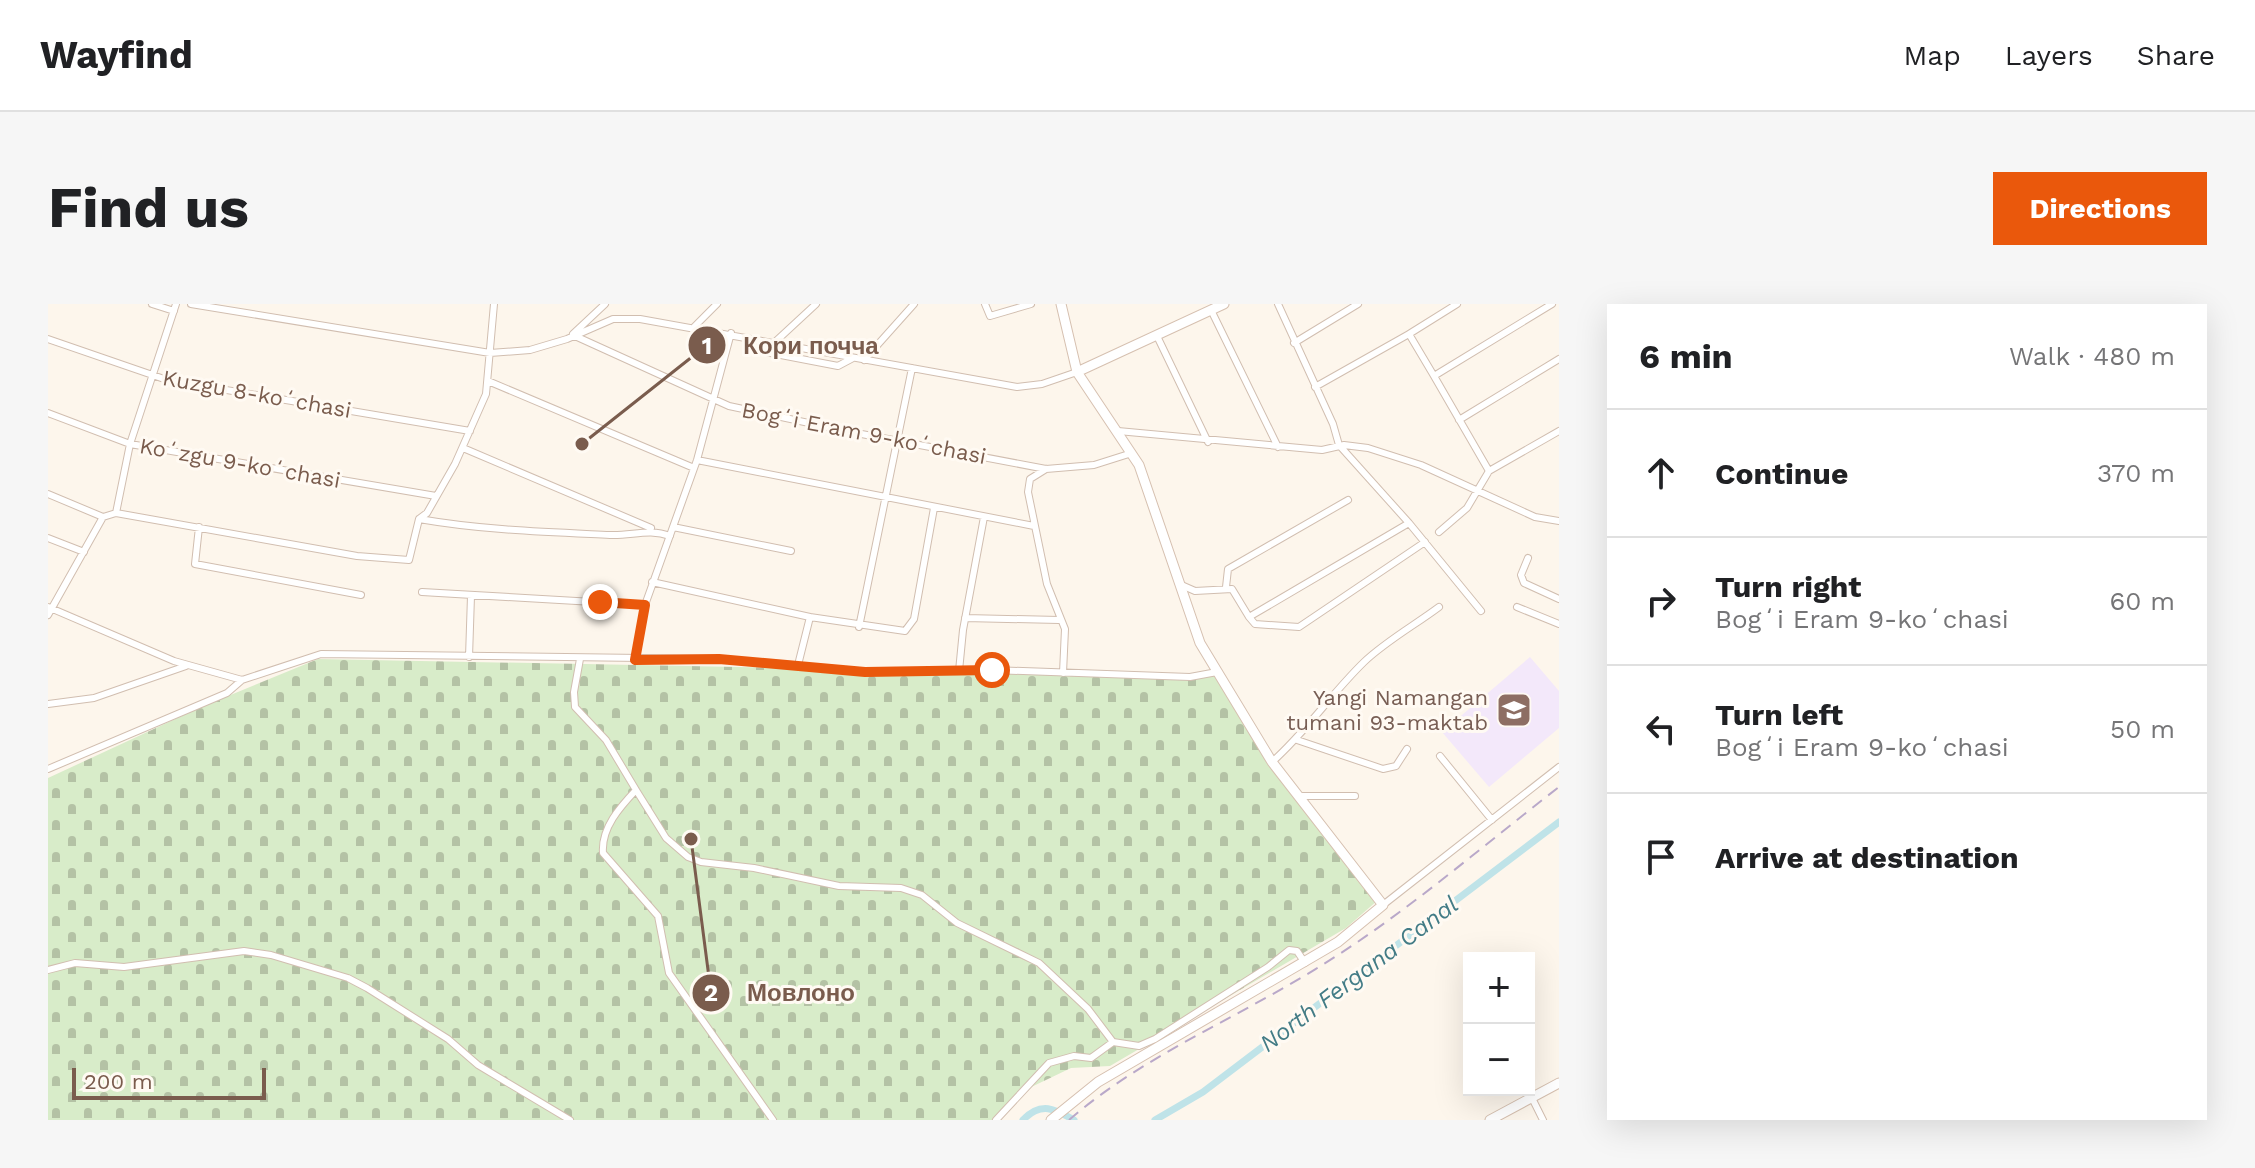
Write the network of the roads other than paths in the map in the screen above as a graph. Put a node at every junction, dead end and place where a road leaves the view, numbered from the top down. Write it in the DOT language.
graph roads {
  1 [pos="152,304"];
  2 [pos="191,304"];
  3 [pos="605,304"];
  4 [pos="717,304"];
  5 [pos="816,304"];
  6 [pos="914,304"];
  7 [pos="985,304"];
  8 [pos="1031,304"];
  9 [pos="1061,304"];
  10 [pos="1224,304"];
  11 [pos="1278,304"];
  12 [pos="1358,304"];
  13 [pos="1457,304"];
  14 [pos="1552,304"];
  15 [pos="495,305"];
  16 [pos="175,308"];
  17 [pos="1211,310"];
  18 [pos="694,327"];
  19 [pos="731,333"];
  20 [pos="1409,334"];
  21 [pos="1157,336"];
  22 [pos="571,338"];
  23 [pos="48,339"];
  24 [pos="775,342"];
  25 [pos="1294,343"];
  26 [pos="749,349"];
  27 [pos="490,353"];
  28 [pos="853,358"];
  29 [pos="1559,359"];
  30 [pos="864,360"];
  31 [pos="912,368"];
  32 [pos="1077,372"];
  33 [pos="150,375"];
  34 [pos="1434,376"];
  35 [pos="488,381"];
  36 [pos="1315,387"];
  37 [pos="716,400"];
  38 [pos="48,413"];
  39 [pos="1459,420"];
  40 [pos="470,431"];
  41 [pos="1118,431"];
  42 [pos="1559,431"];
  43 [pos="895,441"];
  44 [pos="1208,442"];
  45 [pos="130,444"];
  46 [pos="1339,445"];
  47 [pos="1278,447"];
  48 [pos="463,448"];
  49 [pos="1132,453"];
  50 [pos="697,460"];
  51 [pos="694,468"];
  52 [pos="1046,469"];
  53 [pos="1489,471"];
  54 [pos="1477,490"];
  55 [pos="48,494"];
  56 [pos="436,496"];
  57 [pos="885,498"];
  58 [pos="1348,500"];
  59 [pos="934,508"];
  60 [pos="116,513"];
  61 [pos="103,517"];
  62 [pos="984,517"];
  63 [pos="419,519"];
  64 [pos="1559,521"];
  65 [pos="1409,523"];
  66 [pos="1034,526"];
  67 [pos="199,527"];
  68 [pos="673,527"];
  69 [pos="655,530"];
  70 [pos="1439,532"];
  71 [pos="670,536"];
  72 [pos="48,538"];
  73 [pos="1425,542"];
  74 [pos="791,551"];
  75 [pos="84,552"];
  76 [pos="1528,558"];
  77 [pos="1177,581"];
  78 [pos="652,582"];
  79 [pos="1226,587"];
  80 [pos="422,592"];
  81 [pos="361,595"];
  82 [pos="471,596"];
  83 [pos="1559,599"];
  84 [pos="645,605"];
  85 [pos="1439,607"];
  86 [pos="1517,607"];
  87 [pos="49,610"];
  88 [pos="1481,611"];
  89 [pos="810,617"];
  90 [pos="1249,617"];
  91 [pos="965,618"];
  92 [pos="1059,620"];
  93 [pos="1559,624"];
  94 [pos="859,627"];
  95 [pos="469,657"];
  96 [pos="580,659"];
  97 [pos="635,660"];
  98 [pos="798,665"];
  99 [pos="187,666"];
  100 [pos="959,671"];
  101 [pos="1217,672"];
  102 [pos="1063,673"];
  103 [pos="242,680"];
  104 [pos="48,704"];
  105 [pos="1297,740"];
  106 [pos="1407,749"];
  107 [pos="1440,756"];
  108 [pos="1272,762"];
  109 [pos="1559,767"];
  110 [pos="48,769"];
  111 [pos="636,790"];
  112 [pos="1300,796"];
  113 [pos="1355,796"];
  114 [pos="1492,820"];
  115 [pos="1383,905"];
  116 [pos="1305,963"];
  117 [pos="48,970"];
  118 [pos="1113,1042"];
  119 [pos="1559,1083"];
  120 [pos="1532,1098"];
  121 [pos="570,1120"];
  122 [pos="773,1120"];
  123 [pos="996,1120"];
  124 [pos="1051,1120"];
  125 [pos="1490,1120"];
  126 [pos="1543,1120"];
  1 -- 16 [label="street"];
  2 -- 27 [label="street"];
  3 -- 22 [label="street"];
  4 -- 18 [label="street"];
  5 -- 24 [label="street"];
  6 -- 30 [label="street"];
  7 -- 8 [label="street"];
  9 -- 32 [label="street"];
  10 -- 17 [label="street"];
  11 -- 25 [label="street"];
  12 -- 25 [label="street"];
  13 -- 20 [label="street"];
  14 -- 34 [label="street"];
  15 -- 27 [label="street"];
  16 -- 33 [label="street"];
  17 -- 21 [label="street"];
  17 -- 47 [label="street"];
  18 -- 19 [label="street"];
  18 -- 22 [label="street"];
  19 -- 24 [label="street"];
  19 -- 37 [label="street"];
  20 -- 34 [label="street"];
  20 -- 36 [label="street"];
  21 -- 32 [label="street"];
  21 -- 44 [label="street"];
  22 -- 27 [label="street"];
  22 -- 37 [label="street"];
  23 -- 33 [label="street, Kuzgu 8-koʻchasi"];
  24 -- 28 [label="street"];
  25 -- 36 [label="street"];
  26 -- 28 [label="street"];
  27 -- 35 [label="street"];
  28 -- 30 [label="street"];
  29 -- 39 [label="street"];
  30 -- 31 [label="street"];
  31 -- 32 [label="street"];
  31 -- 43 [label="street"];
  32 -- 41 [label="street"];
  33 -- 40 [label="street, Kuzgu 8-koʻchasi"];
  33 -- 45 [label="street"];
  34 -- 39 [label="street"];
  35 -- 40 [label="street"];
  35 -- 51 [label="street"];
  36 -- 46 [label="street"];
  37 -- 43 [label="street, Bogʻi Eram 9-koʻchasi"];
  37 -- 50 [label="street, Bogʻi Eram 9-koʻchasi"];
  38 -- 45 [label="street, Koʻzgu 9-koʻchasi"];
  39 -- 53 [label="street"];
  40 -- 48 [label="street"];
  41 -- 44 [label="street"];
  41 -- 49 [label="street"];
  42 -- 53 [label="street"];
  43 -- 52 [label="street, Bogʻi Eram 9-koʻchasi"];
  43 -- 57 [label="street"];
  44 -- 47 [label="street"];
  45 -- 56 [label="street, Koʻzgu 9-koʻchasi"];
  45 -- 60 [label="street"];
  46 -- 47 [label="street"];
  46 -- 54 [label="street"];
  46 -- 65 [label="street"];
  48 -- 56 [label="street"];
  48 -- 69 [label="street"];
  49 -- 52 [label="street, Bogʻi Eram 9-koʻchasi"];
  49 -- 77 [label="street"];
  50 -- 51 [label="street, Bogʻi Eram 9-koʻchasi"];
  50 -- 57 [label="street"];
  51 -- 68 [label="street, Bogʻi Eram 9-koʻchasi"];
  52 -- 66 [label="street"];
  53 -- 54 [label="street"];
  54 -- 64 [label="street"];
  54 -- 70 [label="street"];
  55 -- 61 [label="street"];
  56 -- 63 [label="street"];
  57 -- 59 [label="street"];
  57 -- 94 [label="street"];
  58 -- 79 [label="street"];
  59 -- 62 [label="street"];
  59 -- 94 [label="street"];
  60 -- 61 [label="street"];
  60 -- 67 [label="street"];
  61 -- 75 [label="street"];
  62 -- 66 [label="street"];
  62 -- 91 [label="street"];
  63 -- 67 [label="street"];
  63 -- 69 [label="street"];
  65 -- 73 [label="street"];
  65 -- 90 [label="street"];
  66 -- 92 [label="street"];
  67 -- 81 [label="street"];
  68 -- 71 [label="street, Bogʻi Eram 9-koʻchasi"];
  68 -- 74 [label="street"];
  69 -- 71 [label="street"];
  71 -- 78 [label="street, Bogʻi Eram 9-koʻchasi"];
  72 -- 75 [label="street"];
  73 -- 88 [label="street"];
  73 -- 90 [label="street"];
  75 -- 87 [label="street"];
  76 -- 83 [label="street"];
  77 -- 79 [label="street"];
  77 -- 101 [label="street"];
  78 -- 84 [label="street, Bogʻi Eram 9-koʻchasi"];
  78 -- 89 [label="street"];
  79 -- 90 [label="street"];
  80 -- 82 [label="street"];
  82 -- 84 [label="street"];
  82 -- 95 [label="street"];
  84 -- 97 [label="street, Bogʻi Eram 9-koʻchasi"];
  85 -- 105 [label="street"];
  86 -- 93 [label="street"];
  87 -- 99 [label="street"];
  89 -- 94 [label="street"];
  89 -- 98 [label="street"];
  91 -- 92 [label="street"];
  91 -- 100 [label="street"];
  92 -- 102 [label="street"];
  95 -- 96 [label="street"];
  95 -- 103 [label="street"];
  96 -- 97 [label="street"];
  96 -- 111 [label="street"];
  97 -- 98 [label="street"];
  98 -- 100 [label="street"];
  99 -- 103 [label="street"];
  99 -- 104 [label="street"];
  100 -- 102 [label="street"];
  101 -- 102 [label="street"];
  101 -- 108 [label="street"];
  103 -- 110 [label="street"];
  105 -- 106 [label="street"];
  105 -- 108 [label="street"];
  107 -- 114 [label="street"];
  108 -- 112 [label="street"];
  109 -- 114 [label="street"];
  111 -- 118 [label="street"];
  111 -- 122 [label="street"];
  112 -- 113 [label="street"];
  112 -- 115 [label="street"];
  114 -- 115 [label="street"];
  115 -- 116 [label="street"];
  116 -- 118 [label="street"];
  116 -- 124 [label="street"];
  117 -- 121 [label="street"];
  118 -- 123 [label="street"];
  119 -- 120 [label="street"];
  120 -- 125 [label="street"];
  120 -- 126 [label="street"];
}
